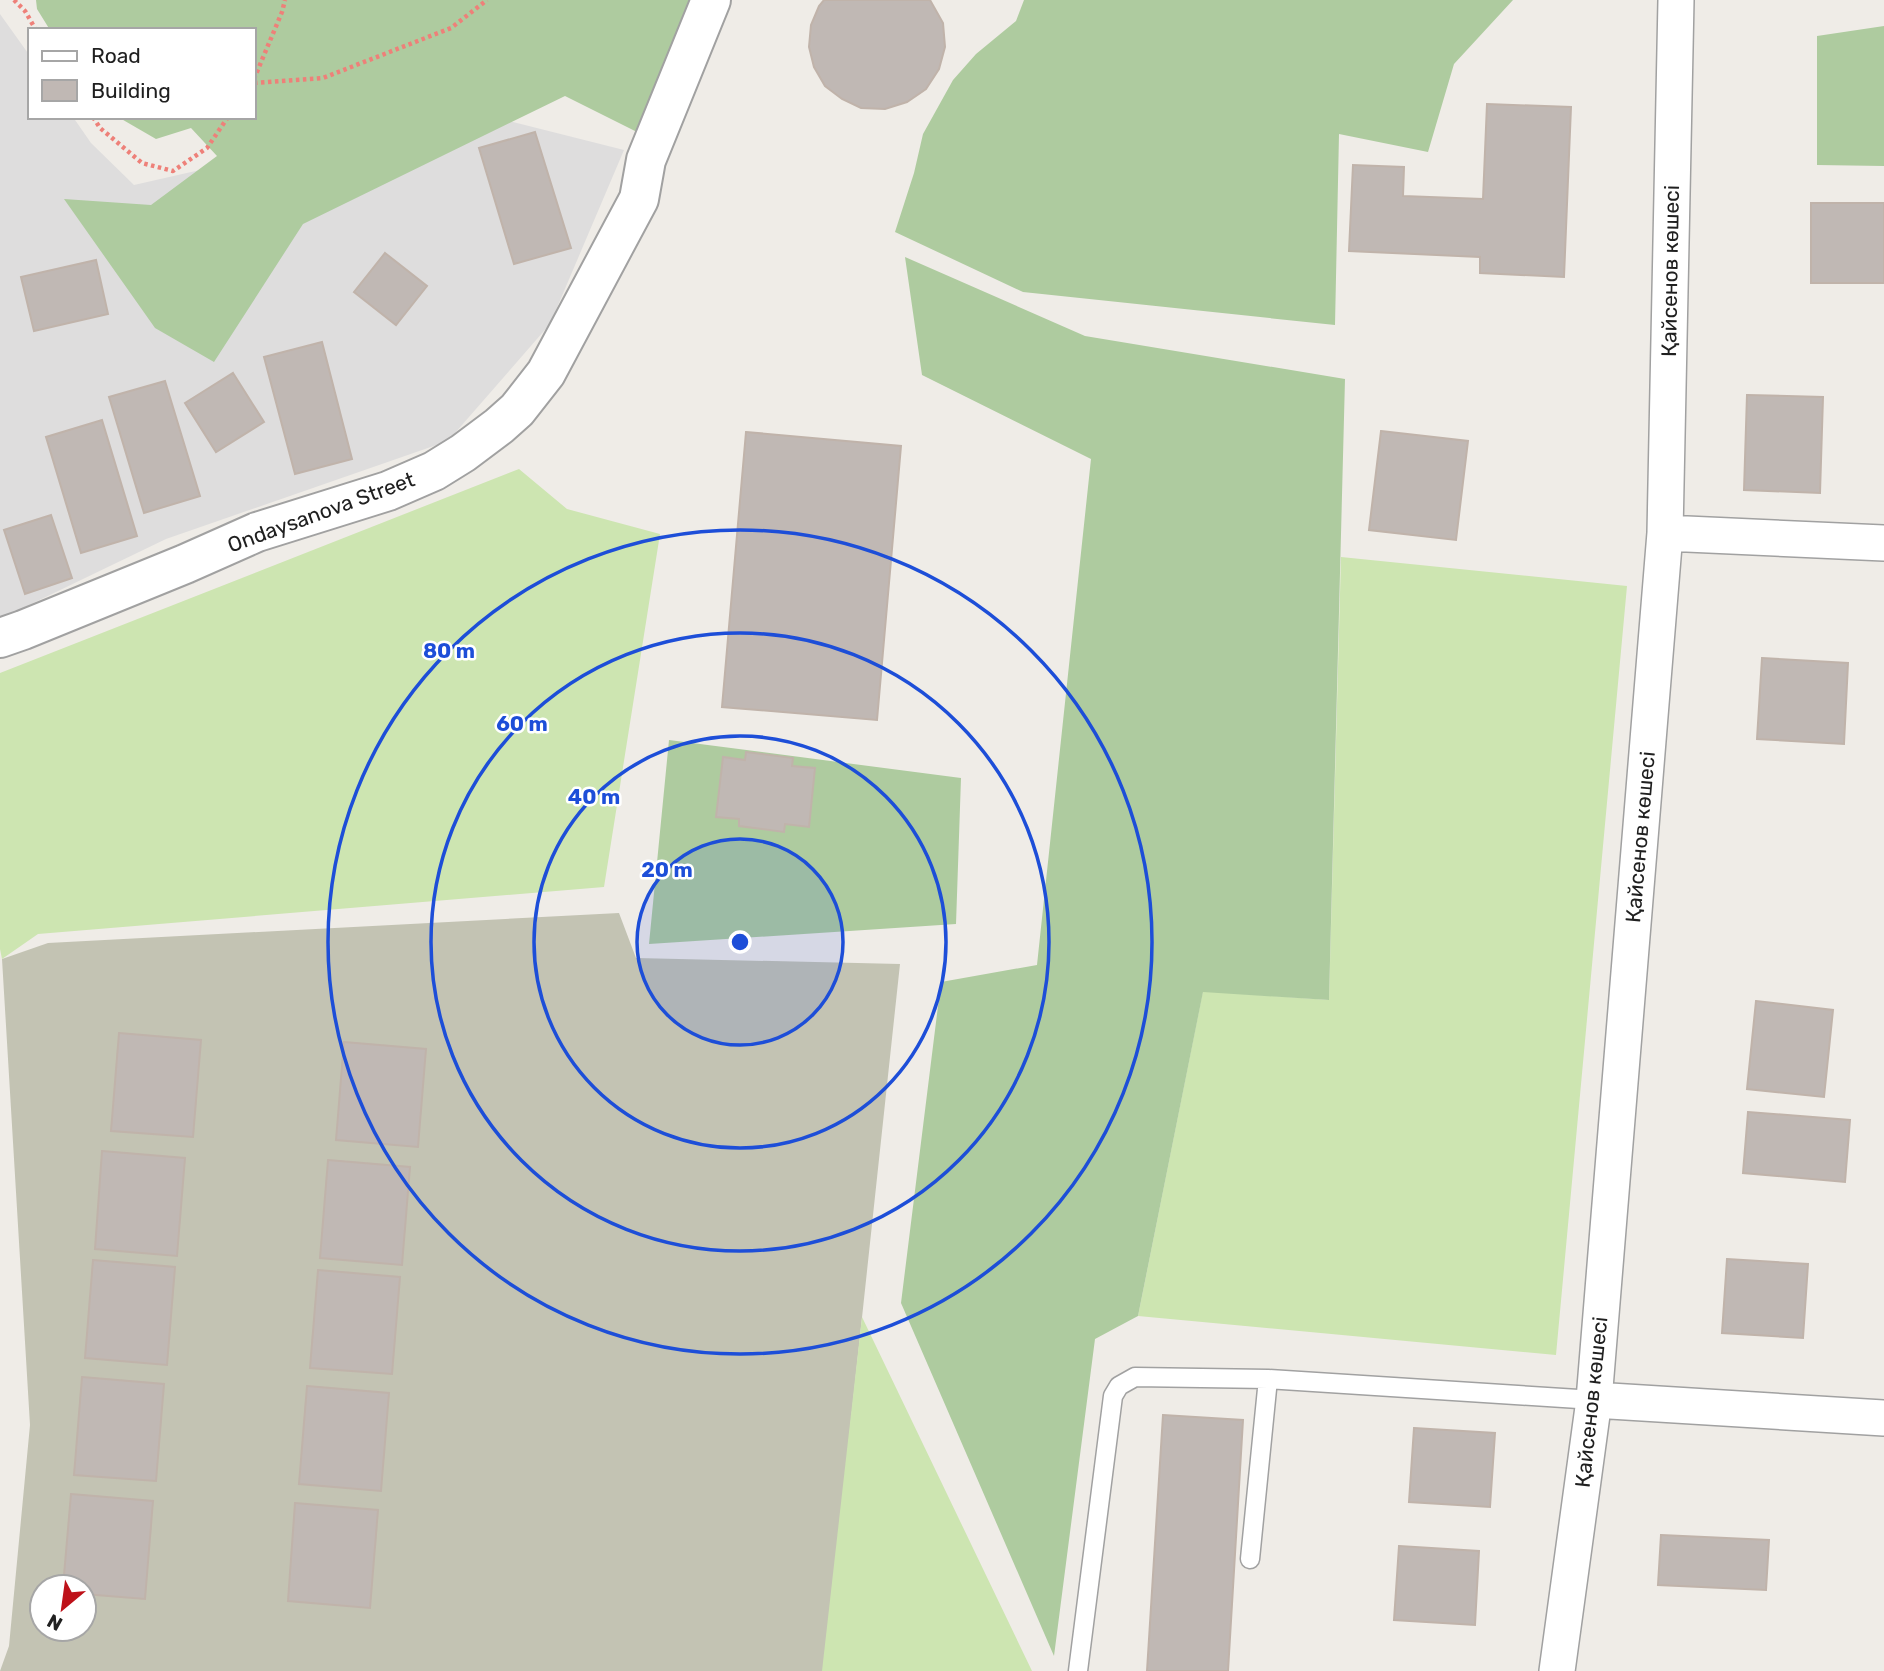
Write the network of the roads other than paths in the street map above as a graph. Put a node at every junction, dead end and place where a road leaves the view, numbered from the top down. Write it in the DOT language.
graph roads {
  1 [pos="711,0"];
  2 [pos="1676,0"];
  3 [pos="1665,533"];
  4 [pos="1884,543"];
  5 [pos="0,638"];
  6 [pos="1268,1379"];
  7 [pos="1594,1400"];
  8 [pos="1884,1418"];
  9 [pos="1250,1559"];
  10 [pos="1078,1671"];
  11 [pos="1557,1671"];
  1 -- 5 [label="street, Ondaysanova Street"];
  2 -- 3 [label="street, Қайсенов көшесі"];
  3 -- 4 [label="street"];
  3 -- 7 [label="street, Қайсенов көшесі"];
  6 -- 7 [label="lane"];
  6 -- 9 [label="lane"];
  6 -- 10 [label="lane"];
  7 -- 8 [label="street"];
  7 -- 11 [label="street, Қайсенов көшесі"];
}
